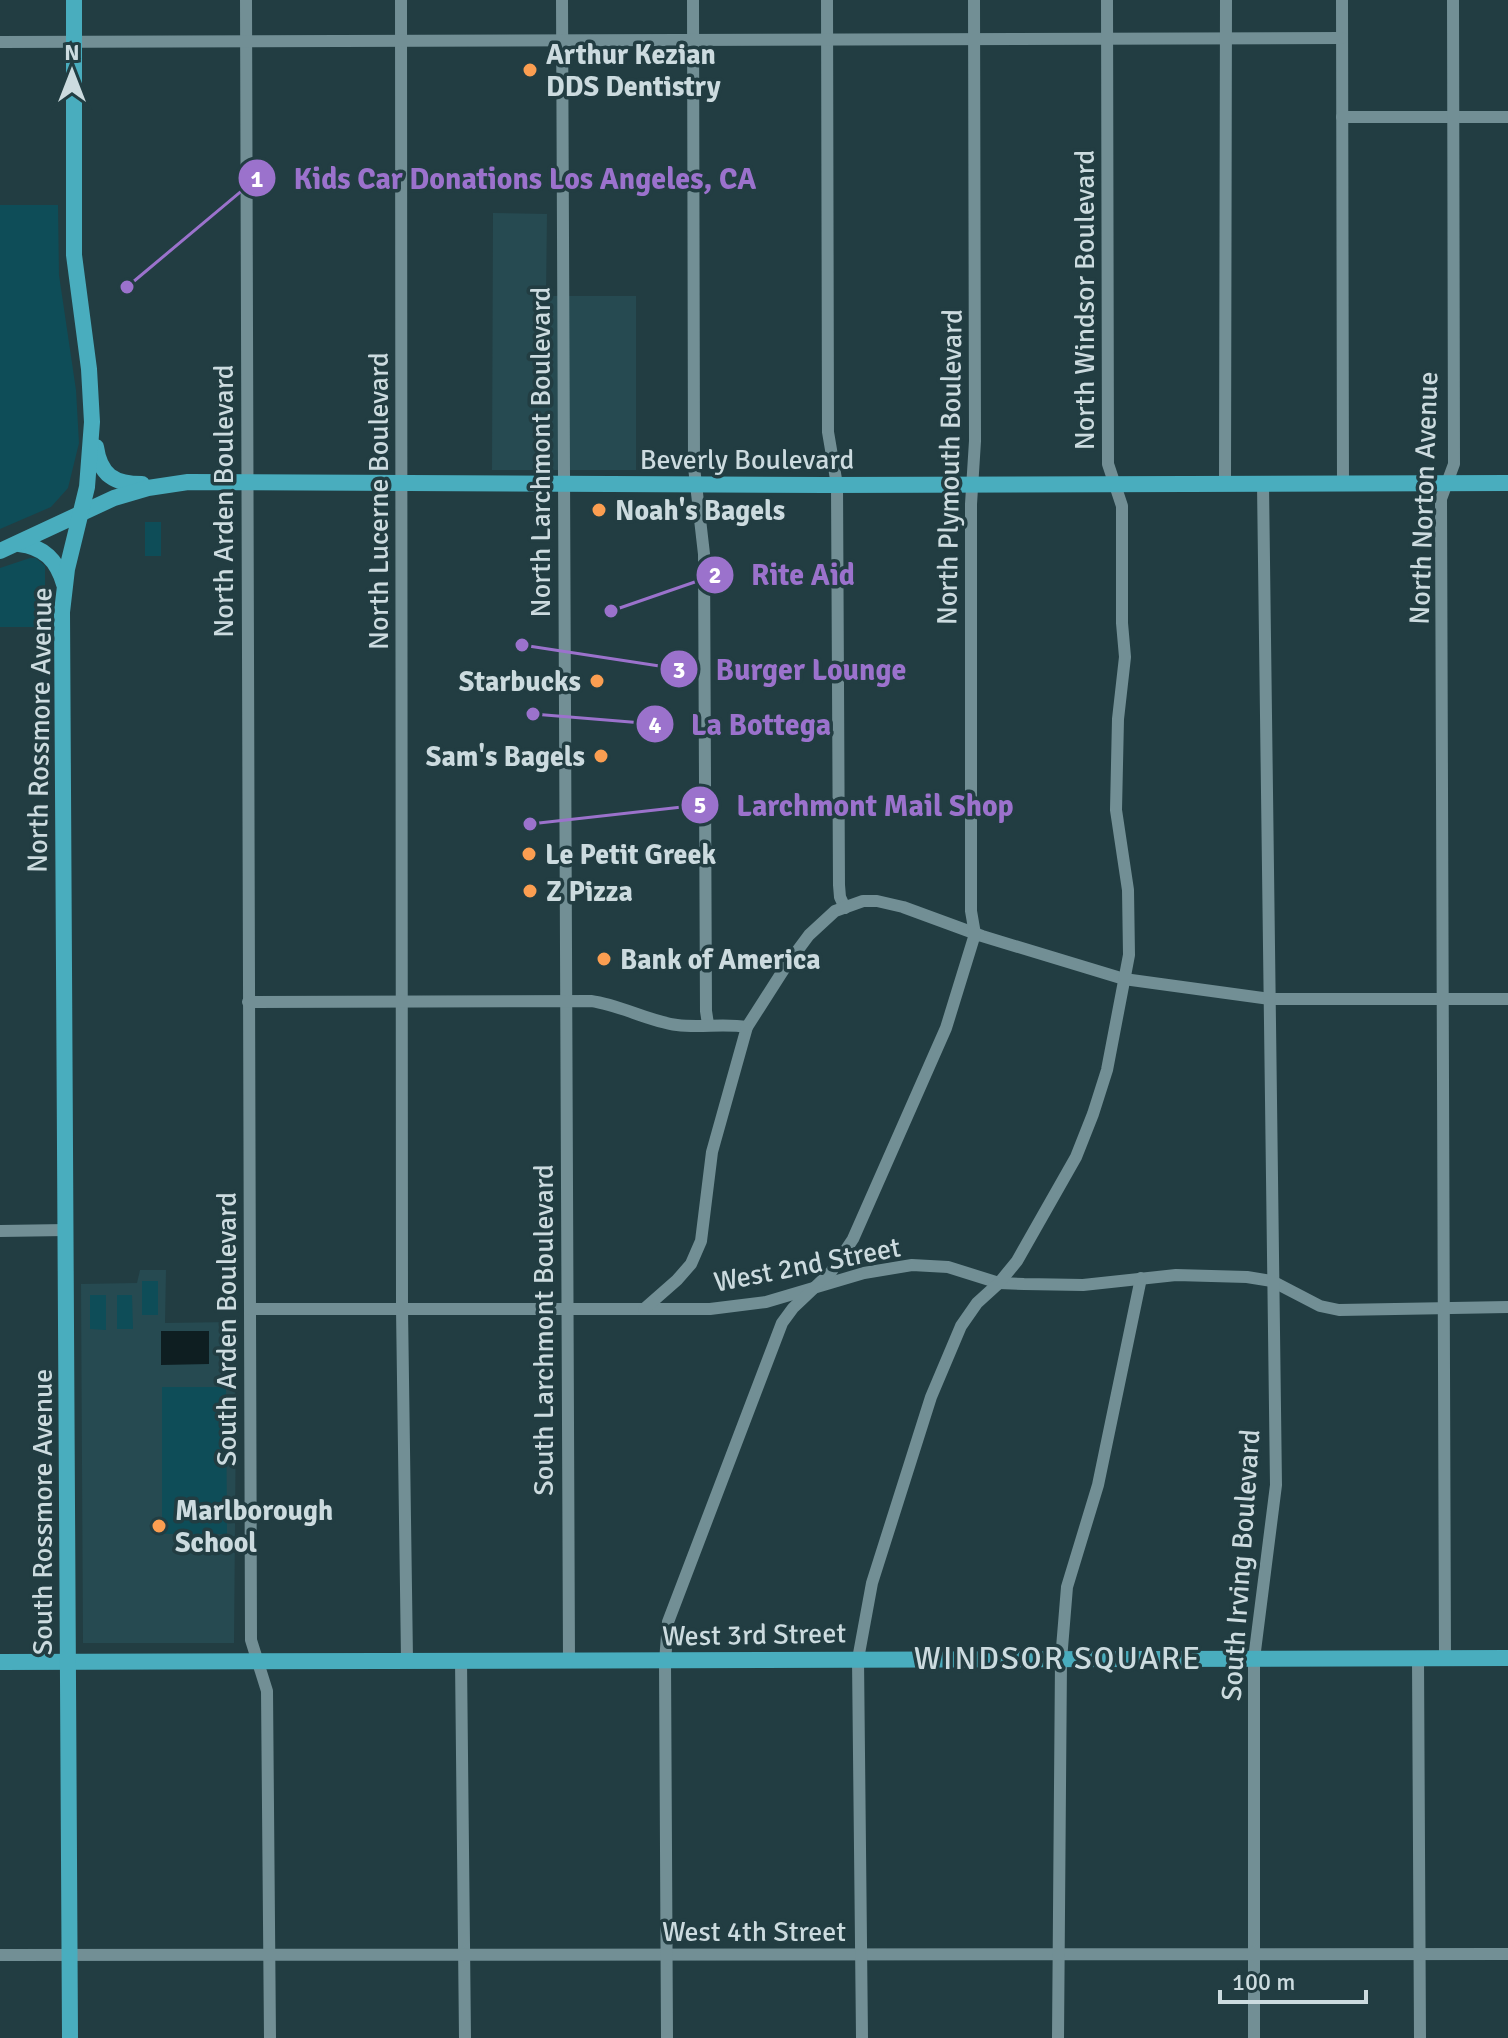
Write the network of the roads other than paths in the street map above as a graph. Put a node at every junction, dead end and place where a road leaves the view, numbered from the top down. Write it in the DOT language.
graph roads {
  1 [pos="74,0"];
  2 [pos="246,0"];
  3 [pos="401,0"];
  4 [pos="562,0"];
  5 [pos="693,0"];
  6 [pos="827,0"];
  7 [pos="974,0"];
  8 [pos="1107,0"];
  9 [pos="1226,0"];
  10 [pos="1342,0"];
  11 [pos="1453,0"];
  12 [pos="1225,38"];
  13 [pos="1342,38"];
  14 [pos="827,39"];
  15 [pos="974,39"];
  16 [pos="1107,39"];
  17 [pos="562,40"];
  18 [pos="693,40"];
  19 [pos="246,41"];
  20 [pos="401,41"];
  21 [pos="0,42"];
  22 [pos="73,42"];
  23 [pos="1342,117"];
  24 [pos="1453,117"];
  25 [pos="1508,117"];
  26 [pos="92,422"];
  27 [pos="188,482"];
  28 [pos="247,483"];
  29 [pos="402,483"];
  30 [pos="1343,483"];
  31 [pos="1448,483"];
  32 [pos="1508,483"];
  33 [pos="563,484"];
  34 [pos="1114,484"];
  35 [pos="1225,484"];
  36 [pos="1263,484"];
  37 [pos="696,485"];
  38 [pos="837,485"];
  39 [pos="972,485"];
  40 [pos="80,514"];
  41 [pos="19,544"];
  42 [pos="0,551"];
  43 [pos="64,584"];
  44 [pos="845,908"];
  45 [pos="975,934"];
  46 [pos="1124,979"];
  47 [pos="63,985"];
  48 [pos="1270,999"];
  49 [pos="1442,999"];
  50 [pos="1508,999"];
  51 [pos="565,1000"];
  52 [pos="248,1002"];
  53 [pos="403,1002"];
  54 [pos="708,1024"];
  55 [pos="747,1027"];
  56 [pos="66,1230"];
  57 [pos="0,1231"];
  58 [pos="1141,1278"];
  59 [pos="1272,1281"];
  60 [pos="999,1283"];
  61 [pos="813,1288"];
  62 [pos="1444,1307"];
  63 [pos="1508,1307"];
  64 [pos="250,1309"];
  65 [pos="402,1309"];
  66 [pos="566,1309"];
  67 [pos="644,1309"];
  68 [pos="1508,1658"];
  69 [pos="407,1659"];
  70 [pos="858,1659"];
  71 [pos="1254,1659"];
  72 [pos="1418,1659"];
  73 [pos="1445,1659"];
  74 [pos="461,1660"];
  75 [pos="569,1660"];
  76 [pos="1061,1660"];
  77 [pos="68,1661"];
  78 [pos="258,1661"];
  79 [pos="0,1662"];
  80 [pos="665,1662"];
  81 [pos="1058,1954"];
  82 [pos="1419,1954"];
  83 [pos="1508,1954"];
  84 [pos="0,1955"];
  85 [pos="465,1955"];
  86 [pos="666,1955"];
  87 [pos="862,1955"];
  88 [pos="1254,1955"];
  89 [pos="70,1956"];
  90 [pos="269,1956"];
  91 [pos="70,2038"];
  92 [pos="270,2038"];
  93 [pos="465,2038"];
  94 [pos="667,2038"];
  95 [pos="862,2038"];
  96 [pos="1058,2038"];
  97 [pos="1254,2038"];
  98 [pos="1420,2038"];
  1 -- 22 [label="main road, North Rossmore Avenue"];
  2 -- 19 [label="street, North Arden Boulevard"];
  3 -- 20 [label="street, North Lucerne Boulevard"];
  4 -- 17 [label="street, North Larchmont Boulevard"];
  5 -- 18 [label="street"];
  6 -- 14 [label="street"];
  7 -- 15 [label="street, North Plymouth Boulevard"];
  8 -- 16 [label="street, North Windsor Boulevard"];
  9 -- 12 [label="street"];
  10 -- 13 [label="street"];
  11 -- 24 [label="street, North Norton Avenue"];
  12 -- 13 [label="street"];
  12 -- 16 [label="street"];
  12 -- 35 [label="street"];
  13 -- 23 [label="street"];
  14 -- 15 [label="street"];
  14 -- 18 [label="street"];
  14 -- 38 [label="street"];
  15 -- 16 [label="street"];
  15 -- 39 [label="street, North Plymouth Boulevard"];
  16 -- 34 [label="street, North Windsor Boulevard"];
  17 -- 18 [label="street"];
  17 -- 20 [label="street"];
  17 -- 33 [label="street, North Larchmont Boulevard"];
  18 -- 37 [label="street"];
  19 -- 20 [label="street"];
  19 -- 22 [label="street"];
  19 -- 28 [label="street, North Arden Boulevard"];
  20 -- 29 [label="street, North Lucerne Boulevard"];
  21 -- 22 [label="street"];
  22 -- 26 [label="main road, North Rossmore Avenue"];
  23 -- 24 [label="street"];
  23 -- 30 [label="street"];
  24 -- 25 [label="street"];
  24 -- 31 [label="street, North Norton Avenue"];
  26 -- 27 [label="main road"];
  26 -- 40 [label="main road, North Rossmore Avenue"];
  27 -- 28 [label="main road, Beverly Boulevard"];
  27 -- 40 [label="main road, Beverly Boulevard"];
  28 -- 29 [label="main road, Beverly Boulevard"];
  28 -- 52 [label="street, North Arden Boulevard"];
  29 -- 33 [label="main road, Beverly Boulevard"];
  29 -- 53 [label="street, North Lucerne Boulevard"];
  30 -- 31 [label="main road, Beverly Boulevard"];
  30 -- 36 [label="main road, Beverly Boulevard"];
  31 -- 32 [label="main road, Beverly Boulevard"];
  31 -- 49 [label="street, North Norton Avenue"];
  33 -- 37 [label="main road, Beverly Boulevard"];
  33 -- 51 [label="street, North Larchmont Boulevard"];
  34 -- 35 [label="main road, Beverly Boulevard"];
  34 -- 39 [label="main road, Beverly Boulevard"];
  34 -- 46 [label="street, North Windsor Boulevard"];
  35 -- 36 [label="main road, Beverly Boulevard"];
  36 -- 48 [label="street, South Irving Boulevard"];
  37 -- 38 [label="main road, Beverly Boulevard"];
  37 -- 54 [label="street"];
  38 -- 39 [label="main road, Beverly Boulevard"];
  38 -- 44 [label="street"];
  39 -- 45 [label="street, North Plymouth Boulevard"];
  40 -- 41 [label="main road, Beverly Boulevard"];
  40 -- 43 [label="main road, North Rossmore Avenue"];
  41 -- 42 [label="main road, Beverly Boulevard"];
  41 -- 43 [label="main road"];
  43 -- 47 [label="main road, North Rossmore Avenue"];
  44 -- 45 [label="street"];
  44 -- 55 [label="street"];
  45 -- 46 [label="street"];
  45 -- 61 [label="street"];
  46 -- 48 [label="street"];
  46 -- 60 [label="street, North Windsor Boulevard"];
  47 -- 56 [label="main road, South Rossmore Avenue"];
  48 -- 49 [label="street"];
  48 -- 59 [label="street, South Irving Boulevard"];
  49 -- 50 [label="street"];
  49 -- 62 [label="street, North Norton Avenue"];
  51 -- 53 [label="street"];
  51 -- 54 [label="street"];
  51 -- 66 [label="street, South Larchmont Boulevard"];
  52 -- 53 [label="street"];
  52 -- 64 [label="street, South Arden Boulevard"];
  53 -- 65 [label="street, North Lucerne Boulevard"];
  54 -- 55 [label="street"];
  55 -- 67 [label="street"];
  56 -- 57 [label="street"];
  56 -- 77 [label="main road, South Rossmore Avenue"];
  58 -- 59 [label="street, West 2nd Street"];
  58 -- 60 [label="street, West 2nd Street"];
  58 -- 76 [label="street"];
  59 -- 62 [label="street, West 2nd Street"];
  59 -- 71 [label="street, South Irving Boulevard"];
  60 -- 61 [label="street, West 2nd Street"];
  60 -- 70 [label="street, North Windsor Boulevard"];
  61 -- 67 [label="street, West 2nd Street"];
  61 -- 80 [label="street"];
  62 -- 63 [label="street, West 2nd Street"];
  62 -- 73 [label="street, North Norton Avenue"];
  64 -- 65 [label="street, West 2nd Street"];
  64 -- 78 [label="street, South Arden Boulevard"];
  65 -- 66 [label="street, West 2nd Street"];
  65 -- 69 [label="street, North Lucerne Boulevard"];
  66 -- 67 [label="street, West 2nd Street"];
  66 -- 75 [label="street, South Larchmont Boulevard"];
  68 -- 73 [label="main road, West 3rd Street"];
  69 -- 74 [label="main road, West 3rd Street"];
  69 -- 78 [label="main road, West 3rd Street"];
  70 -- 76 [label="main road, West 3rd Street"];
  70 -- 80 [label="main road, West 3rd Street"];
  70 -- 87 [label="street, North Windsor Boulevard"];
  71 -- 72 [label="main road, West 3rd Street"];
  71 -- 76 [label="main road, West 3rd Street"];
  71 -- 88 [label="street, South Irving Boulevard"];
  72 -- 73 [label="main road, West 3rd Street"];
  72 -- 82 [label="street"];
  74 -- 75 [label="main road, West 3rd Street"];
  74 -- 85 [label="street"];
  75 -- 80 [label="main road, West 3rd Street"];
  76 -- 81 [label="street"];
  77 -- 78 [label="main road, West 3rd Street"];
  77 -- 79 [label="main road, West 3rd Street"];
  77 -- 89 [label="main road, South Rossmore Avenue"];
  78 -- 90 [label="street, South Arden Boulevard"];
  80 -- 86 [label="street"];
  81 -- 87 [label="street, West 4th Street"];
  81 -- 88 [label="street, West 4th Street"];
  81 -- 96 [label="street"];
  82 -- 83 [label="street, West 4th Street"];
  82 -- 88 [label="street, West 4th Street"];
  82 -- 98 [label="street"];
  84 -- 89 [label="street, West 4th Street"];
  85 -- 86 [label="street, West 4th Street"];
  85 -- 90 [label="street, West 4th Street"];
  85 -- 93 [label="street"];
  86 -- 87 [label="street, West 4th Street"];
  86 -- 94 [label="street"];
  87 -- 95 [label="street, North Windsor Boulevard"];
  88 -- 97 [label="street, South Irving Boulevard"];
  89 -- 90 [label="street, West 4th Street"];
  89 -- 91 [label="main road, South Rossmore Avenue"];
  90 -- 92 [label="street, South Arden Boulevard"];
}
